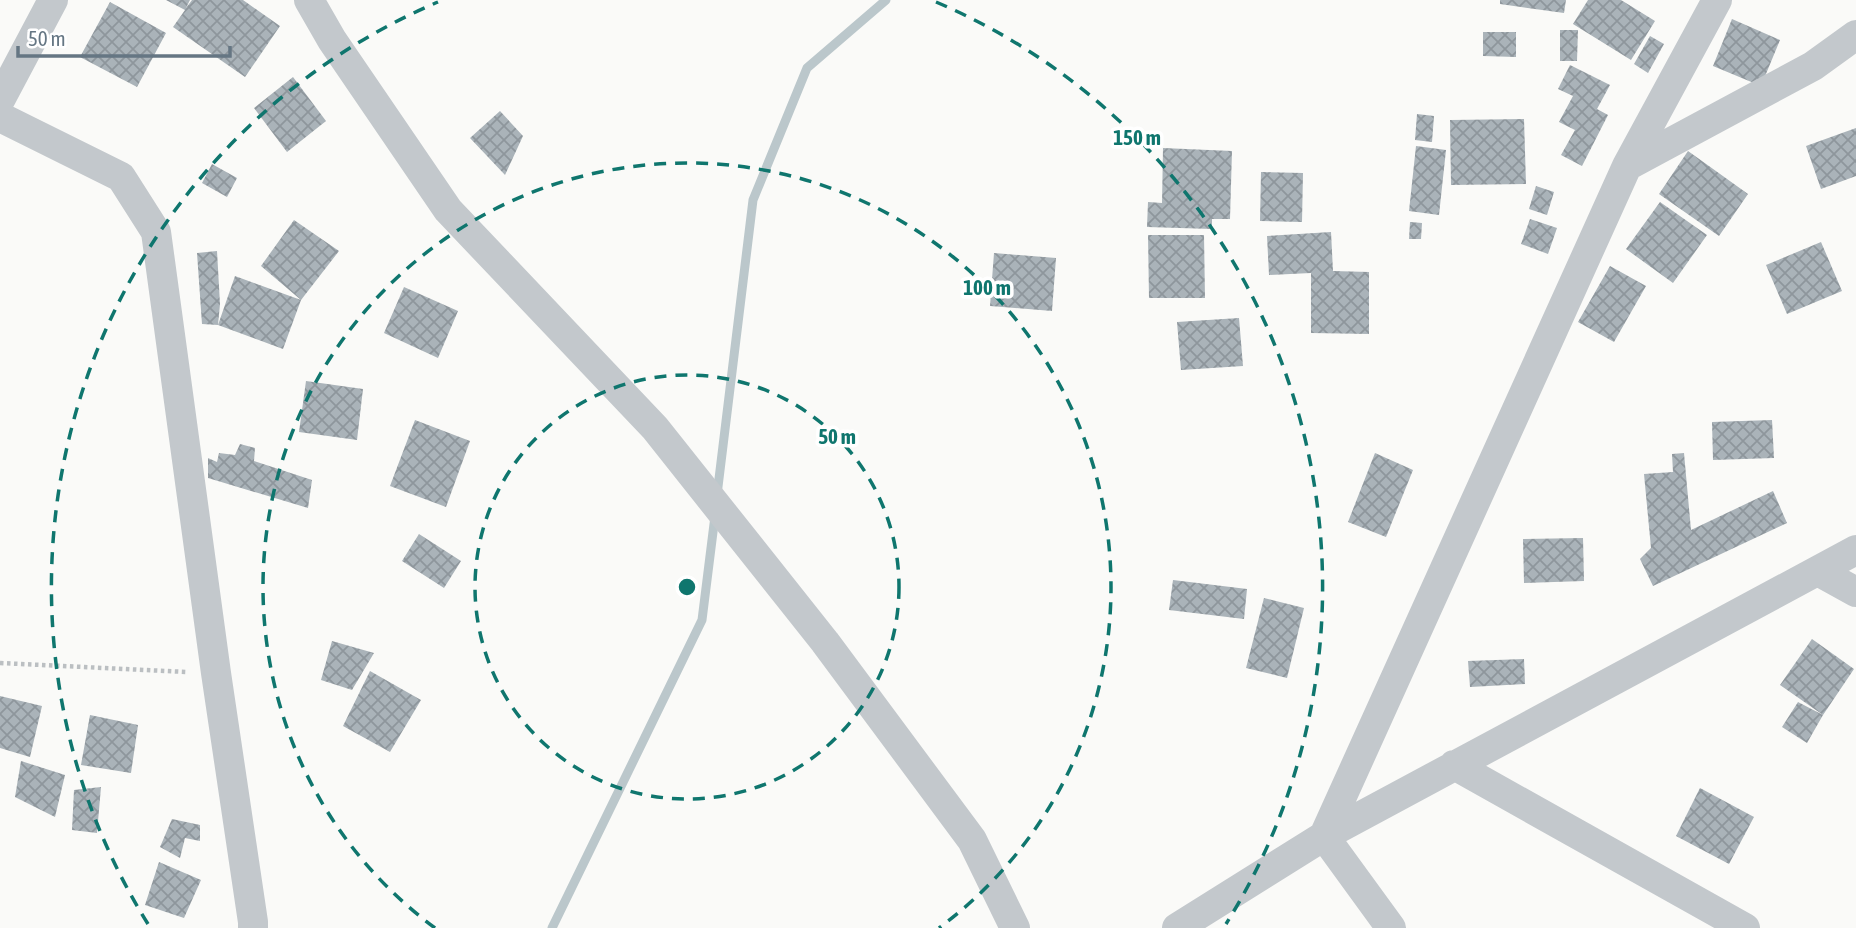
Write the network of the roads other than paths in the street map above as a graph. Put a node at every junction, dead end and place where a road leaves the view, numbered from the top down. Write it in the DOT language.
graph roads {
  1 [pos="53,0"];
  2 [pos="309,0"];
  3 [pos="1717,0"];
  4 [pos="1856,35"];
  5 [pos="0,100"];
  6 [pos="0,117"];
  7 [pos="1627,166"];
  8 [pos="1856,550"];
  9 [pos="1818,571"];
  10 [pos="1856,592"];
  11 [pos="1454,765"];
  12 [pos="1324,836"];
  13 [pos="253,928"];
  14 [pos="1015,928"];
  15 [pos="1177,928"];
  16 [pos="1391,928"];
  17 [pos="1745,928"];
  1 -- 5 [label="street"];
  2 -- 14 [label="street"];
  3 -- 7 [label="street"];
  4 -- 7 [label="street"];
  6 -- 13 [label="street"];
  7 -- 12 [label="street"];
  8 -- 9 [label="street"];
  9 -- 10 [label="street"];
  9 -- 11 [label="street"];
  11 -- 12 [label="street"];
  11 -- 17 [label="street"];
  12 -- 15 [label="street"];
  12 -- 16 [label="street"];
}
